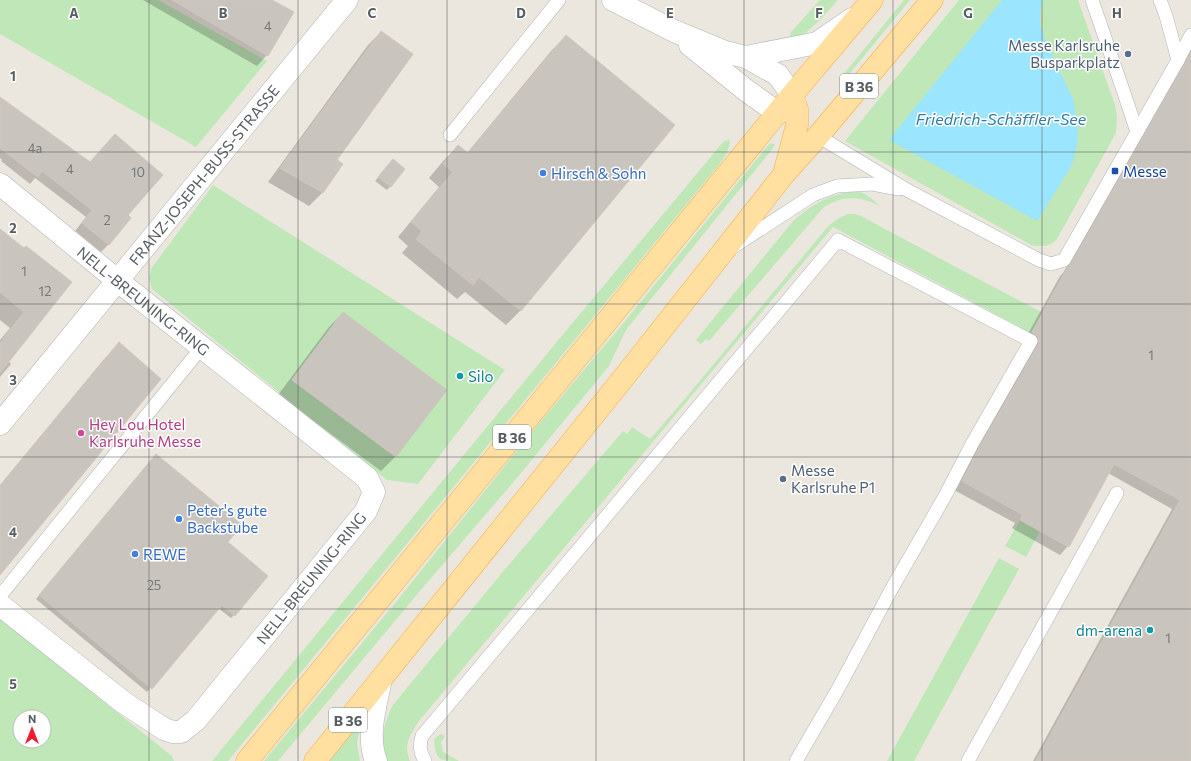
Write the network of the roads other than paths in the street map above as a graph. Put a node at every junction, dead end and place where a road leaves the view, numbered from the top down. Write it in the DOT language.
graph roads {
  1 [pos="347,0"];
  2 [pos="559,0"];
  3 [pos="613,0"];
  4 [pos="932,0"];
  5 [pos="1092,0"];
  6 [pos="1160,0"];
  7 [pos="868,6"];
  8 [pos="674,31"];
  9 [pos="1191,35"];
  10 [pos="746,57"];
  11 [pos="1178,60"];
  12 [pos="820,63"];
  13 [pos="792,95"];
  14 [pos="778,113"];
  15 [pos="797,125"];
  16 [pos="1136,132"];
  17 [pos="450,135"];
  18 [pos="818,136"];
  19 [pos="784,173"];
  20 [pos="0,184"];
  21 [pos="907,190"];
  22 [pos="718,256"];
  23 [pos="118,281"];
  24 [pos="202,347"];
  25 [pos="0,424"];
  26 [pos="1116,493"];
  27 [pos="0,596"];
  28 [pos="0,605"];
  29 [pos="381,679"];
  30 [pos="247,761"];
  31 [pos="315,761"];
  32 [pos="376,761"];
  33 [pos="425,761"];
  34 [pos="796,761"];
  35 [pos="968,761"];
  1 -- 23 [label="street, FRANZ-JOSEPH-BUSS-STRASSE"];
  2 -- 17 [label="lane"];
  3 -- 8 [label="street"];
  4 -- 18 [label="main road, B 36"];
  5 -- 16 [label="lane"];
  6 -- 11 [label="lane"];
  7 -- 10 [label="street"];
  7 -- 12 [label="main road, B 36"];
  8 -- 10 [label="street"];
  8 -- 14 [label="street"];
  9 -- 11 [label="lane"];
  10 -- 13 [label="street"];
  11 -- 16 [label="lane"];
  12 -- 13 [label="main road, B 36"];
  12 -- 18 [label="main road"];
  13 -- 14 [label="main road, B 36"];
  13 -- 15 [label="main road"];
  14 -- 15 [label="main road"];
  14 -- 30 [label="main road, B 36"];
  15 -- 18 [label="main road"];
  15 -- 19 [label="main road"];
  16 -- 21 [label="lane"];
  18 -- 19 [label="main road, B 36"];
  18 -- 21 [label="lane"];
  19 -- 22 [label="main road, B 36"];
  20 -- 23 [label="street, NELL-BREUNING-RING"];
  21 -- 22 [label="lane"];
  22 -- 29 [label="main road, B 36"];
  23 -- 24 [label="street, NELL-BREUNING-RING"];
  23 -- 25 [label="street, FRANZ-JOSEPH-BUSS-STRASSE"];
  24 -- 27 [label="lane"];
  24 -- 28 [label="street, NELL-BREUNING-RING"];
  26 -- 35 [label="lane"];
  29 -- 31 [label="main road, B 36"];
  29 -- 32 [label="street"];
  33 -- 34 [label="lane"];
}
